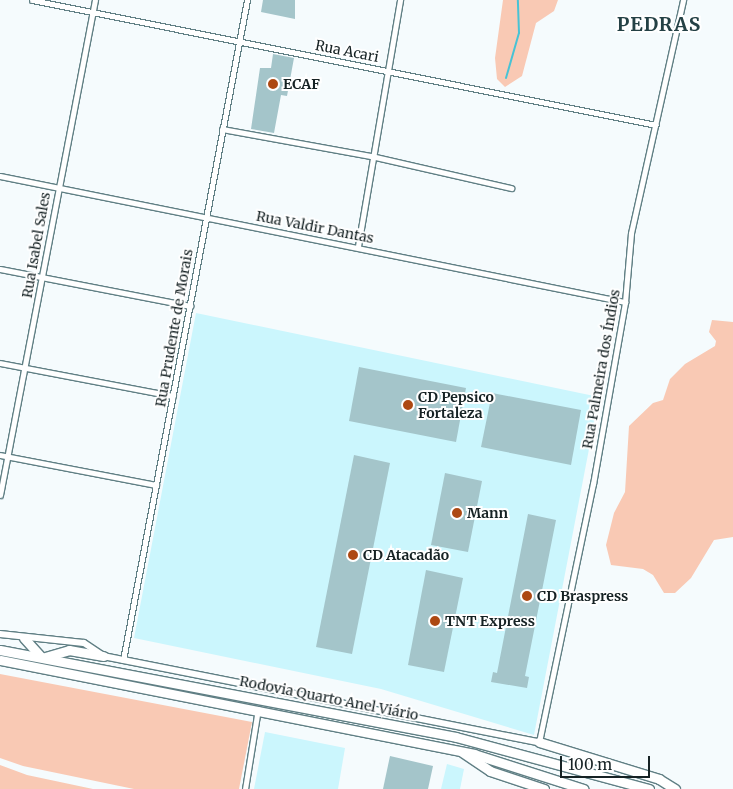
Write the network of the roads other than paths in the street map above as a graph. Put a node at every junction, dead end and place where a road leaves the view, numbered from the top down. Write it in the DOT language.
graph roads {
  1 [pos="32,0"];
  2 [pos="95,0"];
  3 [pos="247,0"];
  4 [pos="400,0"];
  5 [pos="683,0"];
  6 [pos="93,12"];
  7 [pos="239,41"];
  8 [pos="388,70"];
  9 [pos="656,126"];
  10 [pos="222,129"];
  11 [pos="371,156"];
  12 [pos="0,176"];
  13 [pos="58,188"];
  14 [pos="511,188"];
  15 [pos="205,218"];
  16 [pos="358,246"];
  17 [pos="0,269"];
  18 [pos="42,278"];
  19 [pos="625,302"];
  20 [pos="190,306"];
  21 [pos="0,363"];
  22 [pos="25,368"];
  23 [pos="173,396"];
  24 [pos="0,454"];
  25 [pos="7,456"];
  26 [pos="156,485"];
  27 [pos="0,495"];
  28 [pos="0,634"];
  29 [pos="24,638"];
  30 [pos="0,650"];
  31 [pos="103,656"];
  32 [pos="43,657"];
  33 [pos="0,660"];
  34 [pos="123,660"];
  35 [pos="258,709"];
  36 [pos="539,742"];
  37 [pos="462,752"];
  38 [pos="538,756"];
  39 [pos="534,773"];
  40 [pos="531,787"];
  41 [pos="245,789"];
  42 [pos="544,789"];
  43 [pos="584,789"];
  44 [pos="649,789"];
  45 [pos="675,789"];
  1 -- 6 [label="street, Rua Acari"];
  2 -- 6 [label="street, Rua Isabel Sales"];
  3 -- 7 [label="street, Rua Prudente de Morais"];
  4 -- 8 [label="street"];
  5 -- 9 [label="street, Rua Palmeira dos Índios"];
  6 -- 7 [label="street, Rua Acari"];
  6 -- 13 [label="street, Rua Isabel Sales"];
  7 -- 8 [label="street, Rua Acari"];
  7 -- 10 [label="street, Rua Prudente de Morais"];
  8 -- 9 [label="street, Rua Acari"];
  8 -- 11 [label="street"];
  9 -- 19 [label="street, Rua Palmeira dos Índios"];
  10 -- 11 [label="street"];
  10 -- 15 [label="street, Rua Prudente de Morais"];
  11 -- 14 [label="street"];
  11 -- 16 [label="street"];
  12 -- 13 [label="street, Rua Valdir Dantas"];
  13 -- 15 [label="street, Rua Valdir Dantas"];
  13 -- 18 [label="street, Rua Isabel Sales"];
  15 -- 16 [label="street, Rua Valdir Dantas"];
  15 -- 20 [label="street, Rua Prudente de Morais"];
  16 -- 19 [label="street, Rua Valdir Dantas"];
  17 -- 18 [label="street"];
  18 -- 20 [label="street"];
  18 -- 22 [label="street, Rua Isabel Sales"];
  19 -- 36 [label="street, Rua Palmeira dos Índios"];
  20 -- 23 [label="street, Rua Prudente de Morais"];
  21 -- 22 [label="street"];
  22 -- 23 [label="street"];
  22 -- 25 [label="street, Rua Isabel Sales"];
  23 -- 26 [label="street, Rua Prudente de Morais"];
  24 -- 25 [label="street"];
  25 -- 26 [label="street"];
  25 -- 27 [label="street, Rua Isabel Sales"];
  26 -- 34 [label="street, Rua Prudente de Morais"];
  28 -- 29 [label="street"];
  29 -- 31 [label="street"];
  29 -- 32 [label="main road"];
  30 -- 32 [label="main road, Rodovia Quarto Anel Viário"];
  31 -- 32 [label="main road"];
  31 -- 34 [label="street"];
  32 -- 38 [label="main road, Rodovia Quarto Anel Viário"];
  33 -- 35 [label="main road, Rodovia Quarto Anel Viário"];
  34 -- 36 [label="street"];
  35 -- 37 [label="main road, Rodovia Quarto Anel Viário"];
  35 -- 41 [label="street"];
  36 -- 45 [label="main road"];
  37 -- 39 [label="main road, Rodovia Quarto Anel Viário"];
  37 -- 40 [label="main road"];
  38 -- 39 [label="main road"];
  38 -- 44 [label="main road, Rodovia Quarto Anel Viário"];
  39 -- 43 [label="main road, Rodovia Quarto Anel Viário"];
  40 -- 42 [label="main road"];
}
